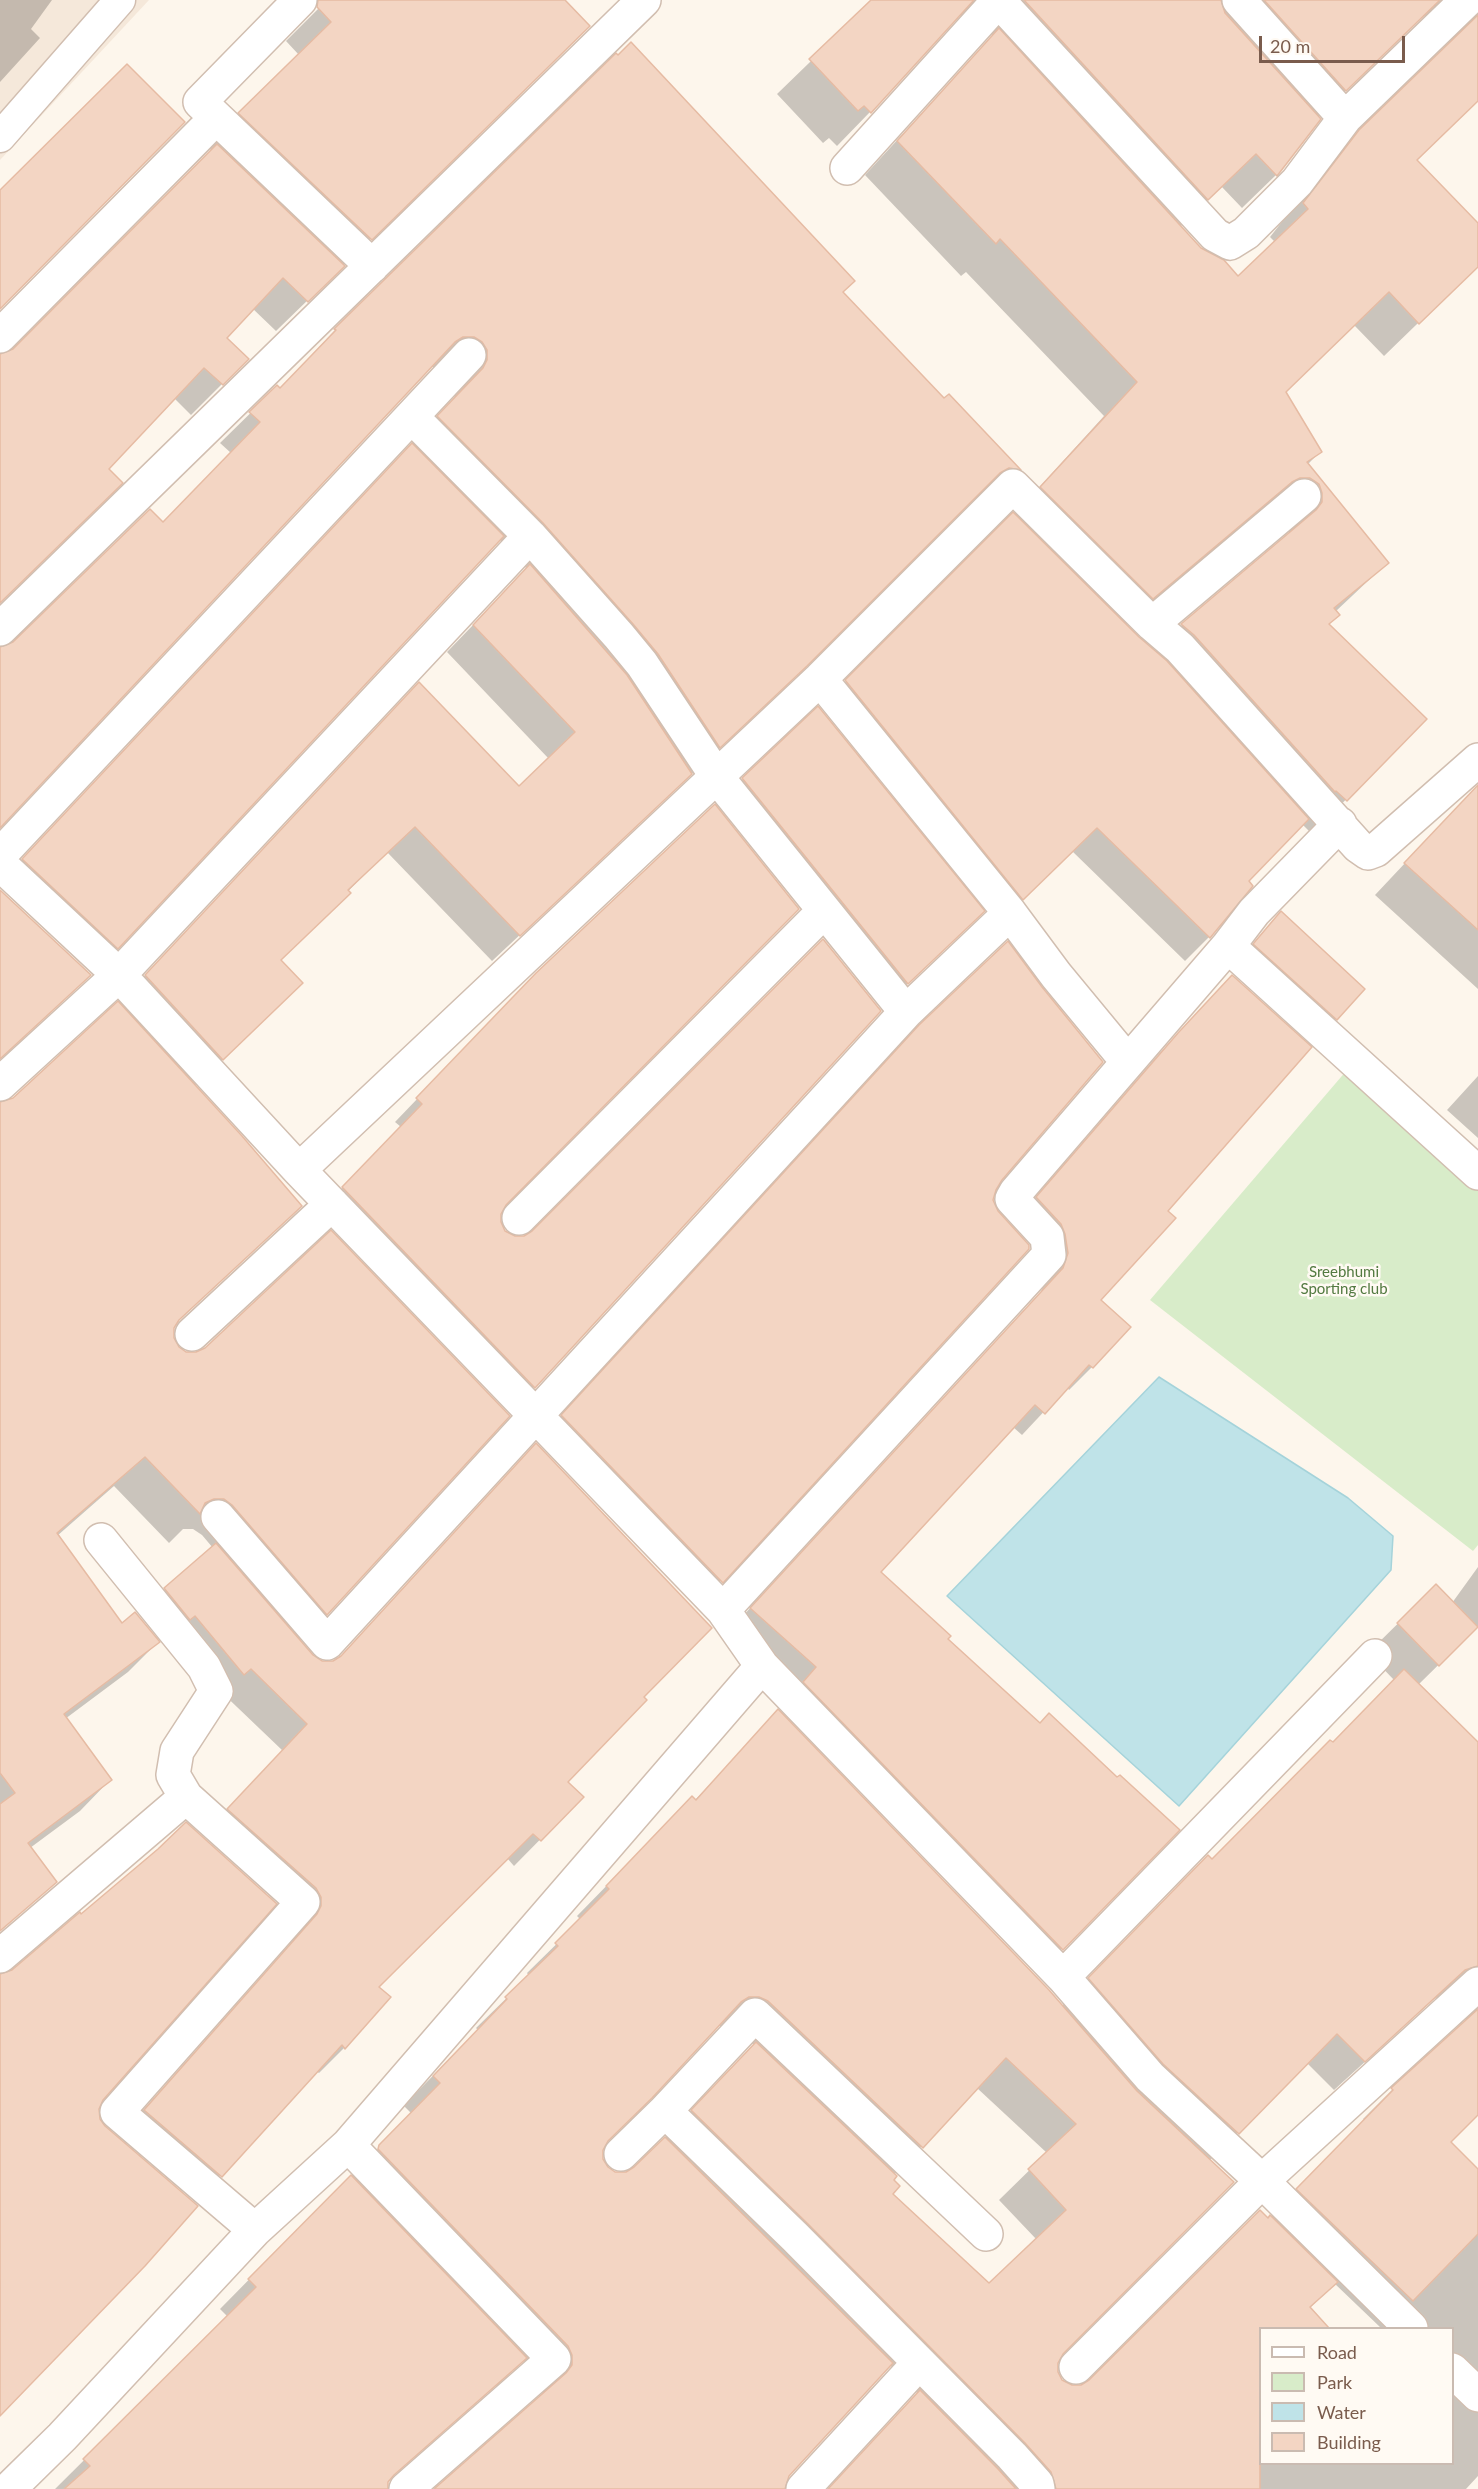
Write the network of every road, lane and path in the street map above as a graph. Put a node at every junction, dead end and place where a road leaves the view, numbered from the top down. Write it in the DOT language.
graph roads {
  1 [pos="120,0"];
  2 [pos="300,0"];
  3 [pos="644,0"];
  4 [pos="999,0"];
  5 [pos="1239,0"];
  6 [pos="1467,0"];
  7 [pos="216,118"];
  8 [pos="1345,118"];
  9 [pos="0,137"];
  10 [pos="847,168"];
  11 [pos="372,266"];
  12 [pos="0,336"];
  13 [pos="469,355"];
  14 [pos="412,417"];
  15 [pos="1304,496"];
  16 [pos="530,536"];
  17 [pos="1152,624"];
  18 [pos="0,629"];
  19 [pos="820,679"];
  20 [pos="1478,760"];
  21 [pos="717,777"];
  22 [pos="1340,824"];
  23 [pos="0,855"];
  24 [pos="0,864"];
  25 [pos="824,912"];
  26 [pos="1010,913"];
  27 [pos="1228,946"];
  28 [pos="119,975"];
  29 [pos="906,1012"];
  30 [pos="1127,1061"];
  31 [pos="0,1084"];
  32 [pos="299,1170"];
  33 [pos="1478,1173"];
  34 [pos="332,1204"];
  35 [pos="519,1218"];
  36 [pos="192,1334"];
  37 [pos="536,1415"];
  38 [pos="218,1517"];
  39 [pos="101,1540"];
  40 [pos="723,1610"];
  41 [pos="1375,1656"];
  42 [pos="762,1666"];
  43 [pos="186,1797"];
  44 [pos="0,1956"];
  45 [pos="1063,1977"];
  46 [pos="1478,1984"];
  47 [pos="665,2111"];
  48 [pos="348,2145"];
  49 [pos="621,2154"];
  50 [pos="1262,2181"];
  51 [pos="255,2230"];
  52 [pos="986,2234"];
  53 [pos="1410,2327"];
  54 [pos="919,2363"];
  55 [pos="1076,2367"];
  56 [pos="1454,2372"];
  57 [pos="1478,2395"];
  58 [pos="9,2489"];
  59 [pos="406,2489"];
  60 [pos="803,2489"];
  61 [pos="1038,2489"];
  1 -- 9 [label="lane"];
  2 -- 7 [label="street"];
  3 -- 11 [label="street"];
  4 -- 8 [label="street"];
  4 -- 10 [label="street"];
  5 -- 8 [label="street"];
  6 -- 8 [label="street"];
  7 -- 11 [label="street"];
  7 -- 12 [label="street"];
  11 -- 18 [label="street"];
  13 -- 14 [label="street"];
  14 -- 16 [label="street"];
  14 -- 23 [label="street"];
  15 -- 17 [label="street"];
  16 -- 21 [label="street"];
  16 -- 28 [label="street"];
  17 -- 19 [label="street"];
  17 -- 22 [label="street"];
  19 -- 21 [label="street"];
  19 -- 26 [label="street"];
  20 -- 22 [label="street"];
  21 -- 25 [label="street"];
  21 -- 32 [label="street"];
  22 -- 27 [label="street"];
  24 -- 28 [label="street"];
  25 -- 29 [label="street"];
  25 -- 35 [label="street"];
  26 -- 29 [label="street"];
  26 -- 30 [label="street"];
  27 -- 30 [label="street"];
  27 -- 33 [label="street"];
  28 -- 31 [label="street"];
  28 -- 32 [label="street"];
  29 -- 37 [label="street"];
  30 -- 40 [label="street"];
  32 -- 34 [label="street"];
  34 -- 36 [label="street"];
  34 -- 37 [label="street"];
  37 -- 38 [label="street"];
  37 -- 40 [label="street"];
  39 -- 43 [label="street"];
  40 -- 42 [label="street"];
  41 -- 45 [label="street"];
  42 -- 45 [label="street"];
  42 -- 48 [label="street"];
  43 -- 44 [label="street"];
  43 -- 51 [label="street"];
  45 -- 50 [label="street"];
  46 -- 50 [label="street"];
  47 -- 49 [label="street"];
  47 -- 52 [label="street"];
  47 -- 54 [label="street"];
  48 -- 51 [label="street"];
  48 -- 59 [label="street"];
  50 -- 53 [label="street"];
  50 -- 55 [label="street"];
  51 -- 58 [label="street"];
  54 -- 60 [label="street"];
  54 -- 61 [label="street"];
  56 -- 57 [label="street"];
}
